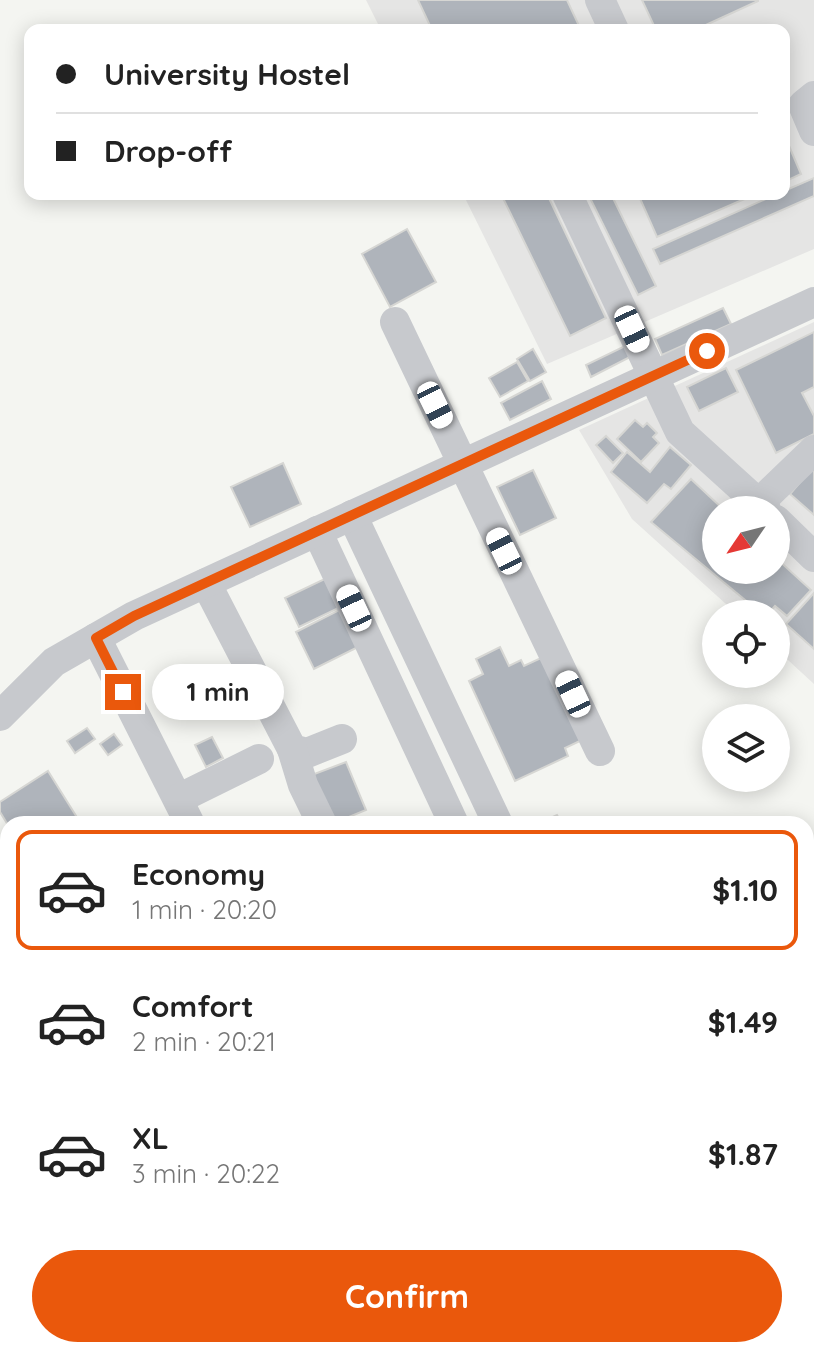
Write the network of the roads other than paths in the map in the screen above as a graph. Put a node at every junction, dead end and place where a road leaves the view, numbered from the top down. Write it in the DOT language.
graph roads {
  1 [pos="600,0"];
  2 [pos="611,24"];
  3 [pos="814,96"];
  4 [pos="814,131"];
  5 [pos="570,200"];
  6 [pos="814,302"];
  7 [pos="395,322"];
  8 [pos="654,375"];
  9 [pos="814,450"];
  10 [pos="463,465"];
  11 [pos="750,496"];
  12 [pos="779,496"];
  13 [pos="352,515"];
  14 [pos="317,531"];
  15 [pos="790,534"];
  16 [pos="814,557"];
  17 [pos="206,583"];
  18 [pos="96,638"];
  19 [pos="0,716"];
  20 [pos="342,739"];
  21 [pos="292,749"];
  22 [pos="600,751"];
  23 [pos="259,759"];
  24 [pos="184,811"];
  25 [pos="318,816"];
  26 [pos="450,816"];
  27 [pos="494,816"];
  1 -- 2 [label="street"];
  3 -- 4 [label="street"];
  5 -- 8 [label="street"];
  6 -- 8 [label="street"];
  7 -- 10 [label="street"];
  8 -- 10 [label="street"];
  8 -- 11 [label="street"];
  9 -- 12 [label="street"];
  10 -- 13 [label="street"];
  10 -- 22 [label="street"];
  13 -- 14 [label="street"];
  13 -- 27 [label="street"];
  14 -- 17 [label="street"];
  14 -- 26 [label="street"];
  15 -- 16 [label="street"];
  17 -- 18 [label="street"];
  17 -- 21 [label="street"];
  18 -- 19 [label="street"];
  18 -- 24 [label="street"];
  20 -- 21 [label="street"];
  21 -- 25 [label="street"];
  23 -- 24 [label="street"];
}
